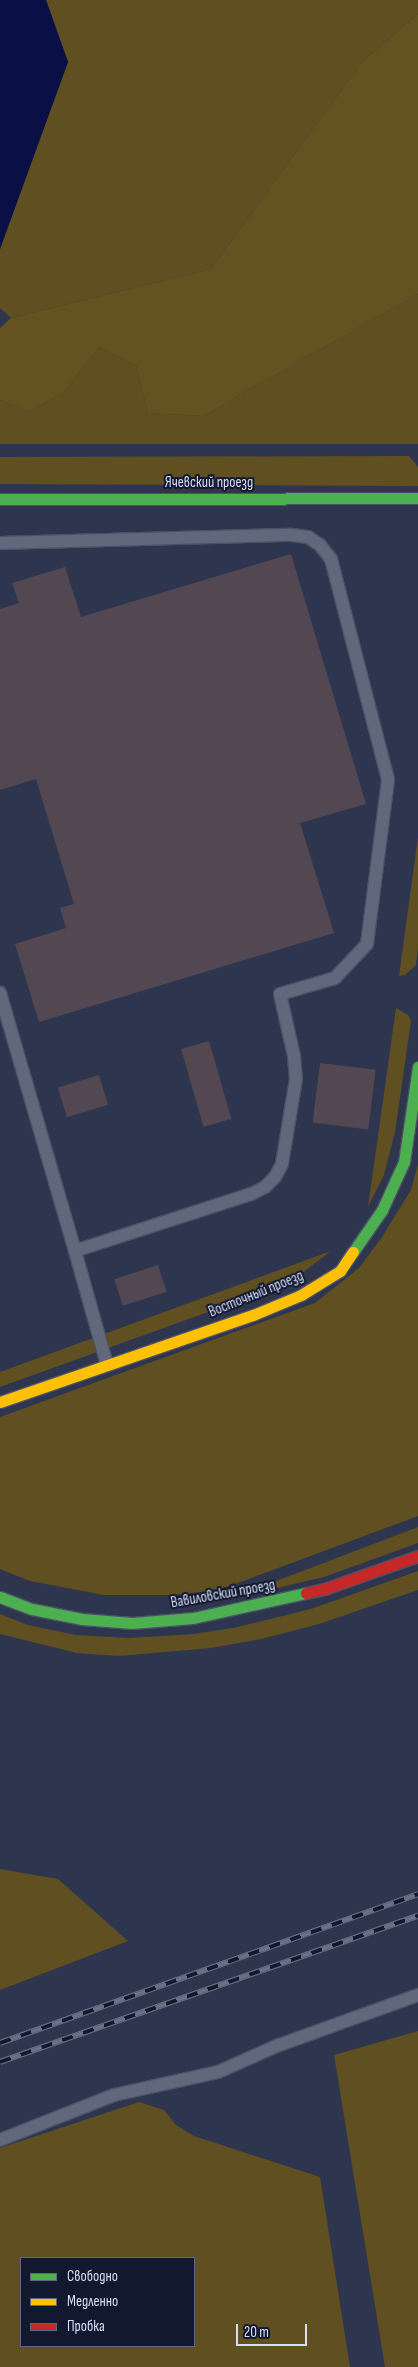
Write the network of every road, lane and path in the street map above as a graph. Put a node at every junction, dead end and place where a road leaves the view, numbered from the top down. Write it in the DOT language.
graph roads {
  1 [pos="418,498"];
  2 [pos="0,499"];
  3 [pos="0,543"];
  4 [pos="0,993"];
  5 [pos="418,1067"];
  6 [pos="75,1251"];
  7 [pos="107,1365"];
  8 [pos="0,1402"];
  9 [pos="418,1556"];
  10 [pos="0,1597"];
  11 [pos="418,1994"];
  12 [pos="0,2140"];
  1 -- 2 [label="street, Ячевский проезд"];
  3 -- 6 [label="lane"];
  4 -- 6 [label="lane"];
  5 -- 7 [label="street, Восточный проезд"];
  6 -- 7 [label="lane"];
  7 -- 8 [label="street, Восточный проезд"];
  9 -- 10 [label="street, Вавиловский проезд"];
  11 -- 12 [label="lane"];
}
